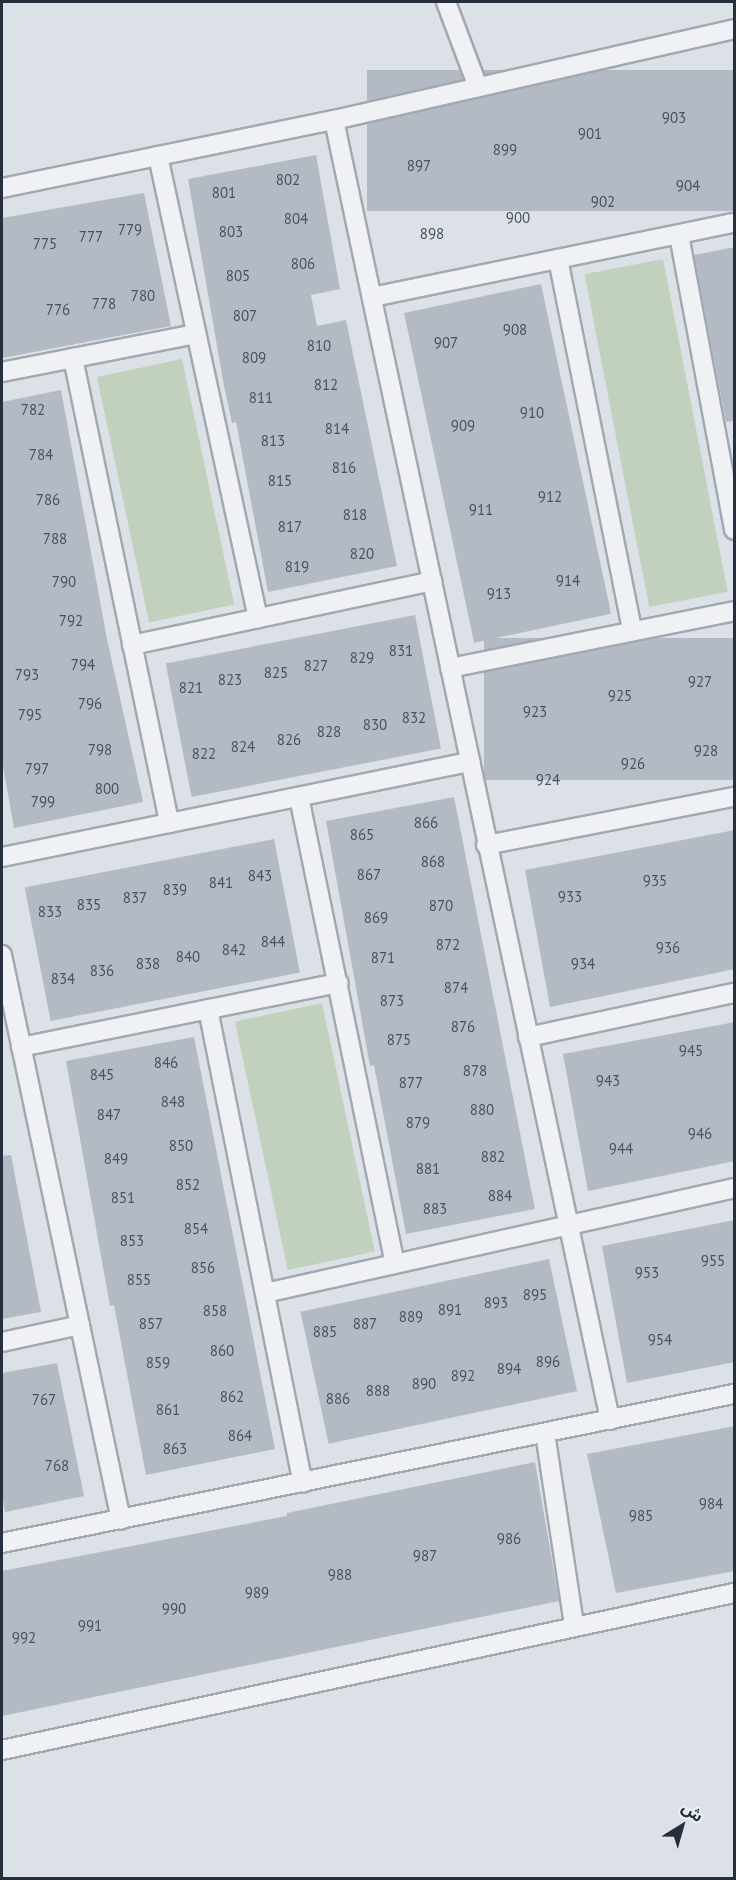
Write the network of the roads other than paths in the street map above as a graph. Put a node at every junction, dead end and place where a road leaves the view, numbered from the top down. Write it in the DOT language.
graph roads {
  1 [pos="446,2"];
  2 [pos="735,29"];
  3 [pos="478,87"];
  4 [pos="334,120"];
  5 [pos="158,156"];
  6 [pos="2,188"];
  7 [pos="735,223"];
  8 [pos="679,235"];
  9 [pos="558,259"];
  10 [pos="372,297"];
  11 [pos="196,334"];
  12 [pos="73,358"];
  13 [pos="2,372"];
  14 [pos="735,530"];
  15 [pos="432,581"];
  16 [pos="735,611"];
  17 [pos="258,618"];
  18 [pos="632,631"];
  19 [pos="132,645"];
  20 [pos="450,668"];
  21 [pos="470,762"];
  22 [pos="299,797"];
  23 [pos="735,797"];
  24 [pos="169,823"];
  25 [pos="486,845"];
  26 [pos="2,857"];
  27 [pos="2,956"];
  28 [pos="339,983"];
  29 [pos="735,993"];
  30 [pos="208,1009"];
  31 [pos="528,1037"];
  32 [pos="21,1047"];
  33 [pos="735,1188"];
  34 [pos="568,1224"];
  35 [pos="395,1263"];
  36 [pos="265,1293"];
  37 [pos="80,1325"];
  38 [pos="2,1342"];
  39 [pos="735,1394"];
  40 [pos="610,1420"];
  41 [pos="545,1433"];
  42 [pos="303,1483"];
  43 [pos="121,1520"];
  44 [pos="2,1544"];
  45 [pos="735,1593"];
  46 [pos="574,1625"];
  47 [pos="2,1750"];
  1 -- 3 [label="street"];
  2 -- 3 [label="street"];
  3 -- 4 [label="street"];
  4 -- 5 [label="street"];
  4 -- 10 [label="street"];
  5 -- 6 [label="street"];
  5 -- 11 [label="street"];
  7 -- 8 [label="street"];
  8 -- 9 [label="street"];
  8 -- 14 [label="street"];
  9 -- 10 [label="street"];
  9 -- 18 [label="street"];
  10 -- 15 [label="street"];
  11 -- 12 [label="street"];
  11 -- 17 [label="street"];
  12 -- 13 [label="street"];
  12 -- 19 [label="street"];
  15 -- 17 [label="street"];
  15 -- 20 [label="street"];
  16 -- 18 [label="street"];
  17 -- 19 [label="street"];
  18 -- 20 [label="street"];
  19 -- 24 [label="street"];
  20 -- 21 [label="street"];
  21 -- 22 [label="street"];
  21 -- 25 [label="street"];
  22 -- 24 [label="street"];
  22 -- 28 [label="street"];
  23 -- 25 [label="street"];
  24 -- 26 [label="street"];
  25 -- 31 [label="street"];
  27 -- 32 [label="street"];
  28 -- 30 [label="street"];
  28 -- 35 [label="street"];
  29 -- 31 [label="street"];
  30 -- 32 [label="street"];
  30 -- 36 [label="street"];
  31 -- 34 [label="street"];
  32 -- 37 [label="street"];
  33 -- 34 [label="street"];
  34 -- 35 [label="street"];
  34 -- 40 [label="street"];
  35 -- 36 [label="street"];
  36 -- 42 [label="street"];
  37 -- 38 [label="street"];
  37 -- 43 [label="street"];
  39 -- 40 [label="street"];
  40 -- 41 [label="street"];
  41 -- 42 [label="street"];
  41 -- 46 [label="street"];
  42 -- 43 [label="street"];
  43 -- 44 [label="street"];
  45 -- 46 [label="street"];
  46 -- 47 [label="street"];
}
